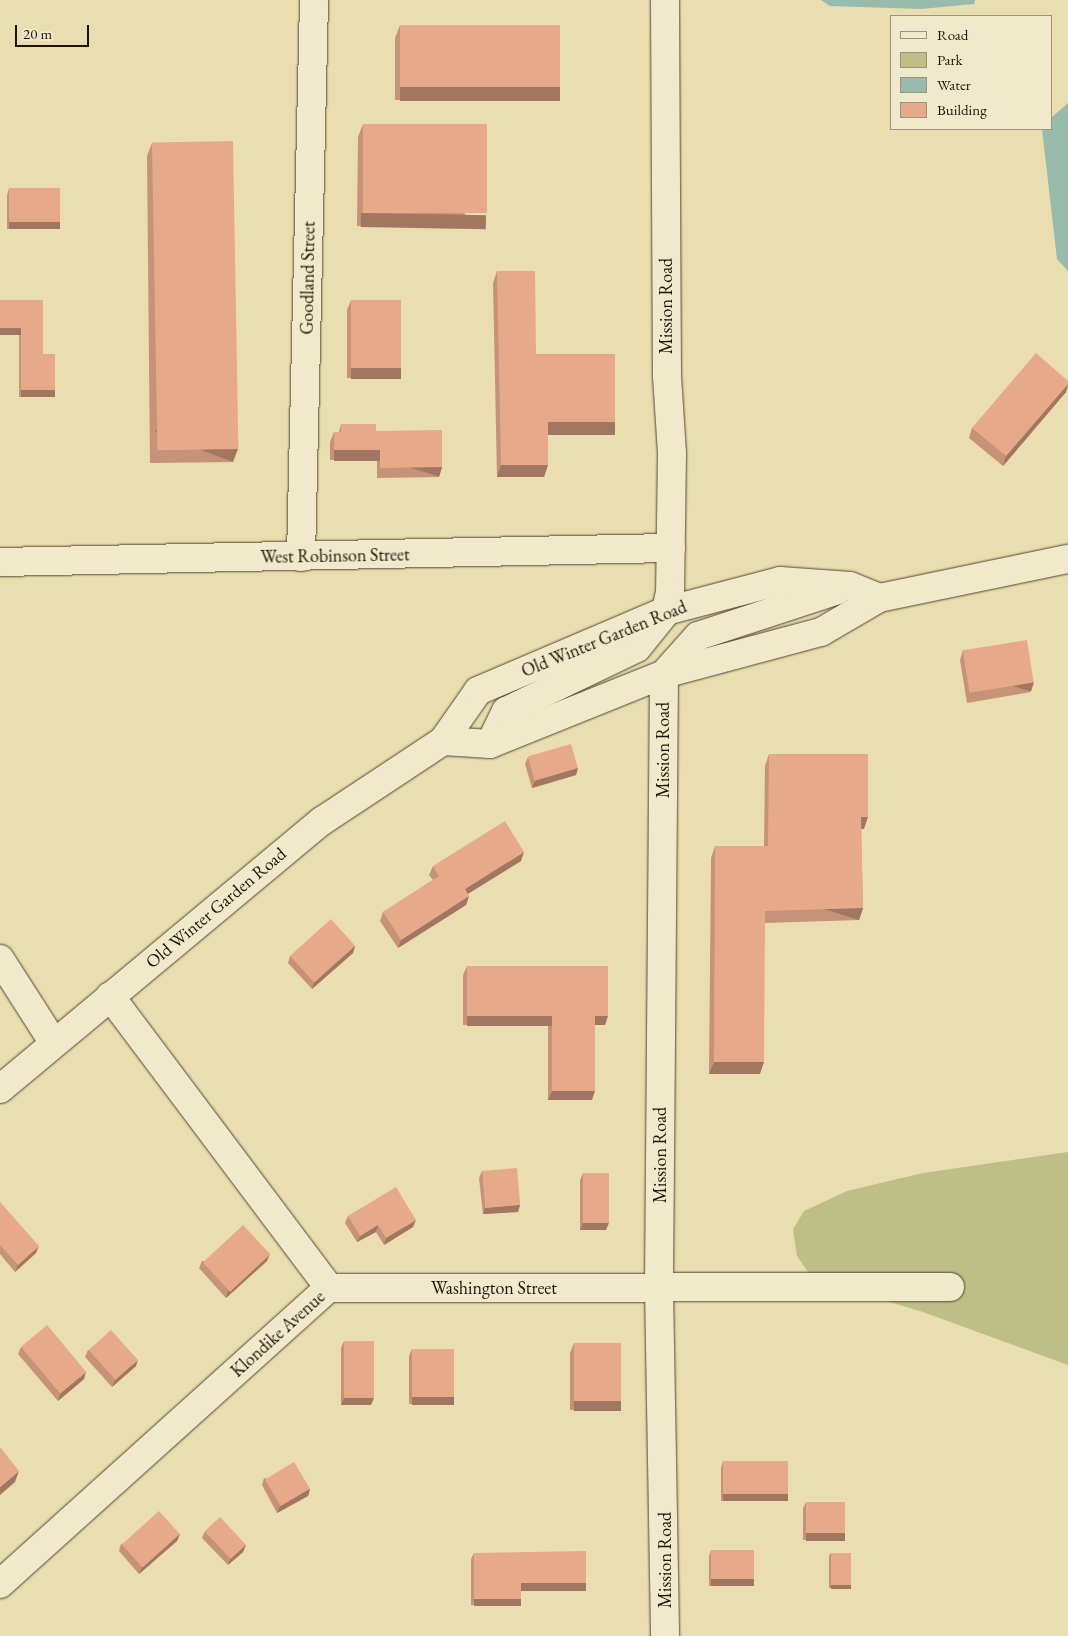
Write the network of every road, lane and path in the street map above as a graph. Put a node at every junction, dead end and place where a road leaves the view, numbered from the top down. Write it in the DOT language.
graph roads {
  1 [pos="314,0"];
  2 [pos="664,0"];
  3 [pos="671,548"];
  4 [pos="301,557"];
  5 [pos="1068,558"];
  6 [pos="0,562"];
  7 [pos="850,586"];
  8 [pos="879,598"];
  9 [pos="666,611"];
  10 [pos="664,674"];
  11 [pos="443,741"];
  12 [pos="490,744"];
  13 [pos="0,960"];
  14 [pos="110,996"];
  15 [pos="53,1042"];
  16 [pos="0,1089"];
  17 [pos="950,1286"];
  18 [pos="329,1288"];
  19 [pos="659,1288"];
  20 [pos="0,1584"];
  21 [pos="665,1636"];
  1 -- 4 [label="street, Goodland Street"];
  2 -- 3 [label="street, Mission Road"];
  3 -- 4 [label="street, West Robinson Street"];
  3 -- 9 [label="street, Mission Road"];
  4 -- 6 [label="street, West Robinson Street"];
  5 -- 8 [label="street"];
  7 -- 8 [label="street, Old Winter Garden Road"];
  7 -- 9 [label="street, Old Winter Garden Road"];
  7 -- 10 [label="street"];
  8 -- 10 [label="street"];
  9 -- 11 [label="street, Old Winter Garden Road"];
  9 -- 12 [label="street"];
  10 -- 12 [label="street"];
  10 -- 19 [label="street, Mission Road"];
  11 -- 12 [label="street"];
  11 -- 14 [label="street, Old Winter Garden Road"];
  13 -- 15 [label="street"];
  14 -- 15 [label="street, Old Winter Garden Road"];
  14 -- 18 [label="street, Klondike Avenue"];
  15 -- 16 [label="street, Old Winter Garden Road"];
  17 -- 19 [label="street, Washington Street"];
  18 -- 19 [label="street, Washington Street"];
  18 -- 20 [label="street, Klondike Avenue"];
  19 -- 21 [label="street, Mission Road"];
}
